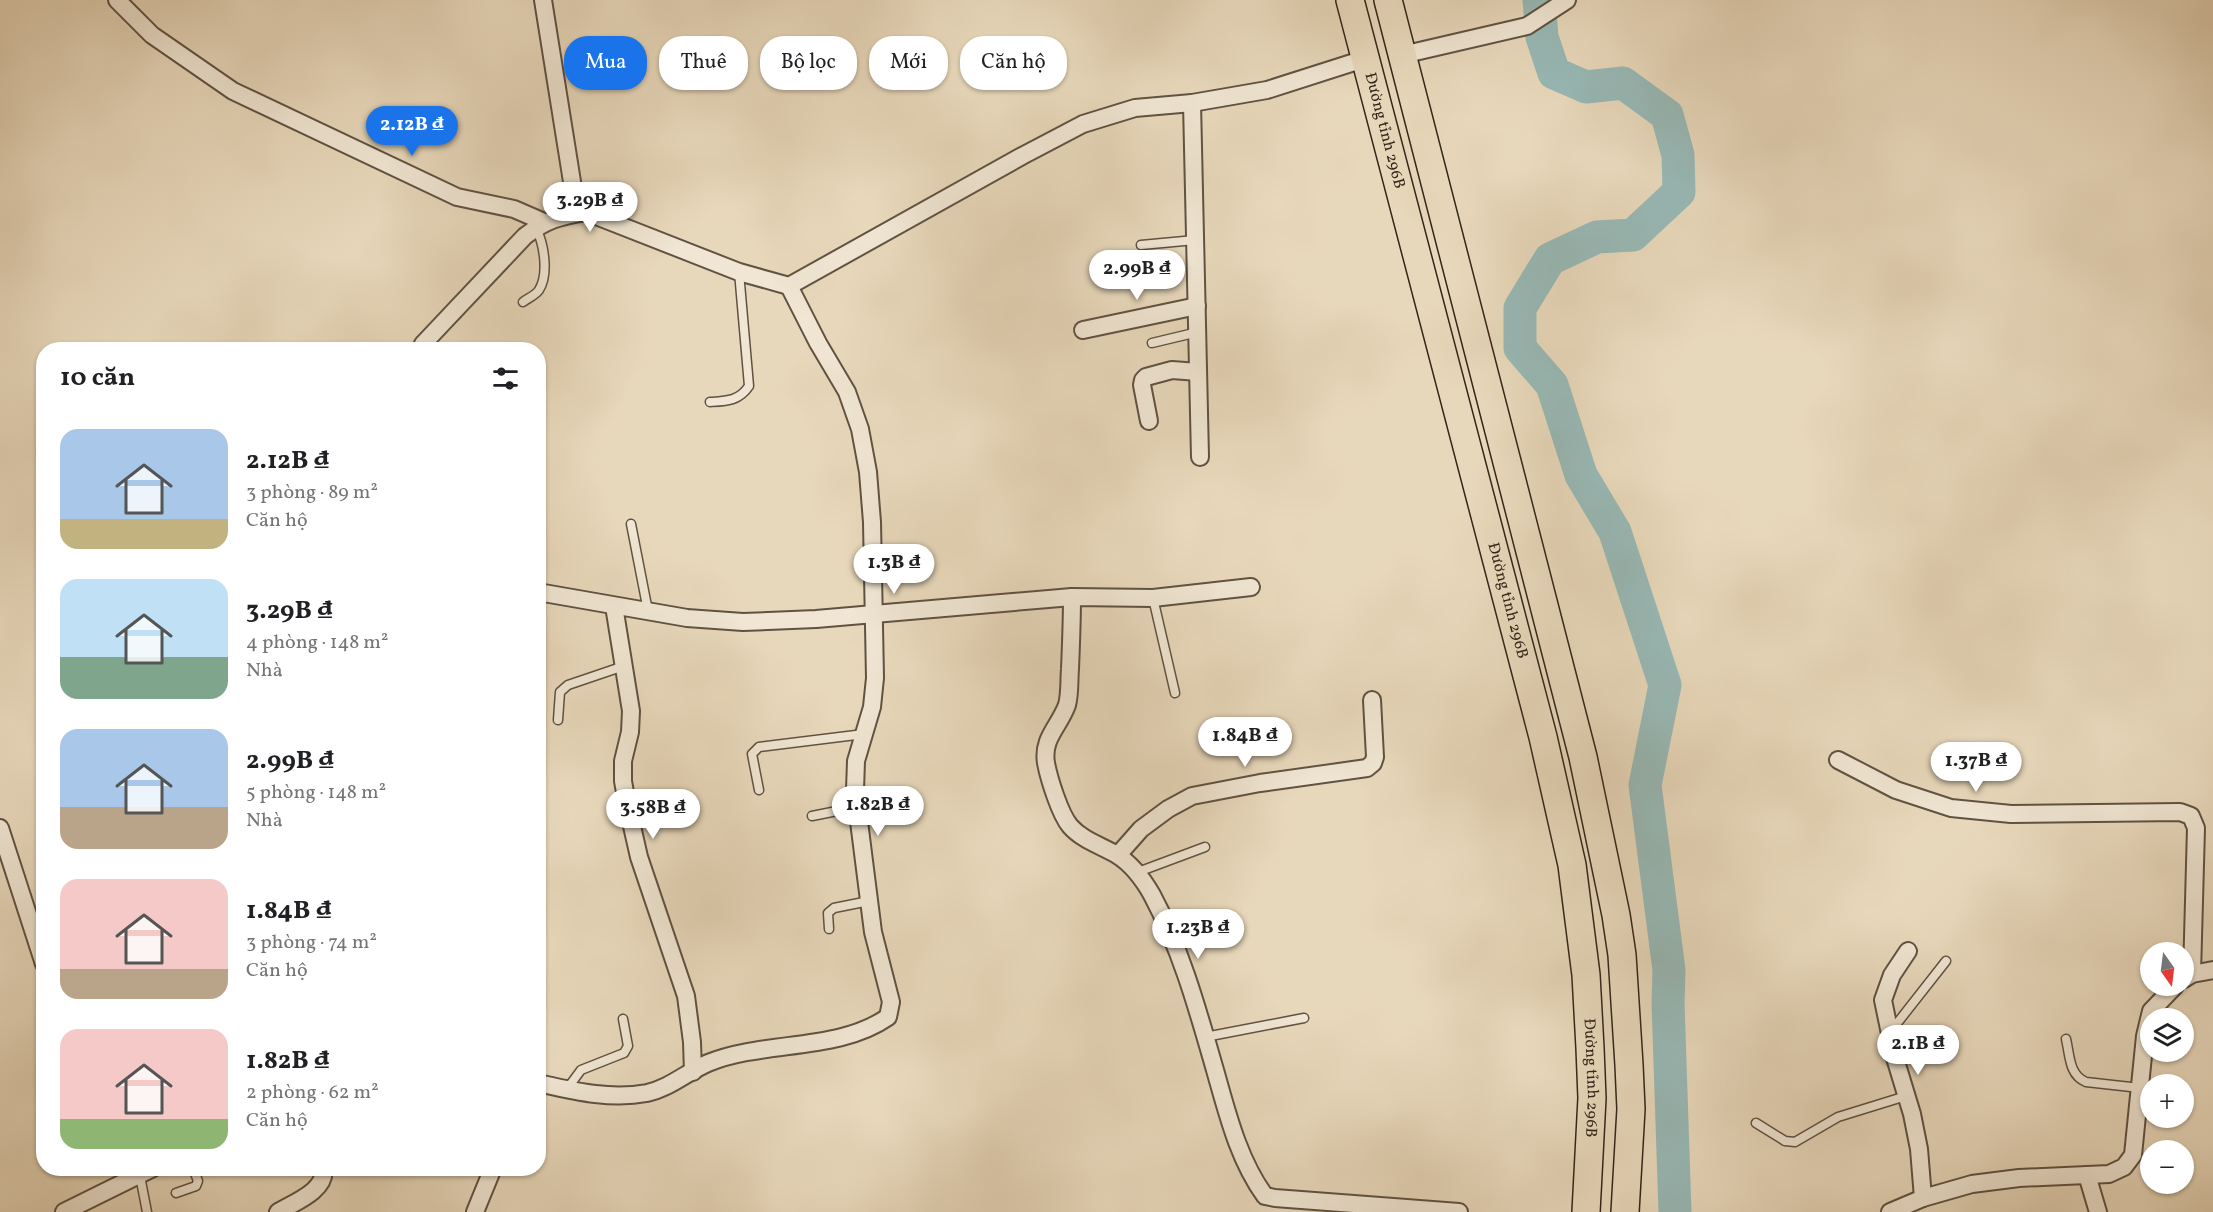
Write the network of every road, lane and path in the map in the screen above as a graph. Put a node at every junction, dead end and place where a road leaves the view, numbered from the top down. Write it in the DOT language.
graph roads {
  1 [pos="117,0"];
  2 [pos="543,0"];
  3 [pos="1350,0"];
  4 [pos="1388,0"];
  5 [pos="1567,0"];
  6 [pos="1402,55"];
  7 [pos="1364,59"];
  8 [pos="1192,103"];
  9 [pos="578,213"];
  10 [pos="540,225"];
  11 [pos="1195,240"];
  12 [pos="1141,245"];
  13 [pos="739,272"];
  14 [pos="789,286"];
  15 [pos="523,302"];
  16 [pos="1197,306"];
  17 [pos="1083,330"];
  18 [pos="1197,332"];
  19 [pos="425,342"];
  20 [pos="1152,343"];
  21 [pos="1198,372"];
  22 [pos="710,402"];
  23 [pos="1149,421"];
  24 [pos="1200,458"];
  25 [pos="631,524"];
  26 [pos="1251,587"];
  27 [pos="546,593"];
  28 [pos="1072,597"];
  29 [pos="1153,598"];
  30 [pos="614,606"];
  31 [pos="648,611"];
  32 [pos="874,614"];
  33 [pos="624,666"];
  34 [pos="1175,693"];
  35 [pos="1372,700"];
  36 [pos="558,720"];
  37 [pos="864,734"];
  38 [pos="1838,760"];
  39 [pos="759,790"];
  40 [pos="857,807"];
  41 [pos="812,816"];
  42 [pos="0,828"];
  43 [pos="1205,847"];
  44 [pos="1118,855"];
  45 [pos="1138,872"];
  46 [pos="869,901"];
  47 [pos="1165,920"];
  48 [pos="1230,922"];
  49 [pos="829,929"];
  50 [pos="36,939"];
  51 [pos="2190,942"];
  52 [pos="1908,951"];
  53 [pos="1946,961"];
  54 [pos="2213,970"];
  55 [pos="2194,975"];
  56 [pos="2165,996"];
  57 [pos="1304,1018"];
  58 [pos="623,1019"];
  59 [pos="1889,1034"];
  60 [pos="1205,1037"];
  61 [pos="2066,1040"];
  62 [pos="693,1072"];
  63 [pos="2141,1074"];
  64 [pos="546,1085"];
  65 [pos="2140,1088"];
  66 [pos="567,1089"];
  67 [pos="1906,1096"];
  68 [pos="1756,1123"];
  69 [pos="2087,1175"];
  70 [pos="138,1176"];
  71 [pos="146,1176"];
  72 [pos="196,1176"];
  73 [pos="324,1176"];
  74 [pos="490,1176"];
  75 [pos="176,1193"];
  76 [pos="1923,1198"];
  77 [pos="64,1212"];
  78 [pos="147,1212"];
  79 [pos="278,1212"];
  80 [pos="475,1212"];
  81 [pos="1459,1212"];
  82 [pos="1586,1212"];
  83 [pos="1625,1212"];
  84 [pos="1890,1212"];
  85 [pos="2098,1212"];
  1 -- 10 [label="street"];
  2 -- 9 [label="street"];
  3 -- 7 [label="main road, Đường tỉnh 296B"];
  4 -- 6 [label="main road, Đường tỉnh 296B"];
  5 -- 6 [label="street"];
  6 -- 83 [label="main road, Đường tỉnh 296B"];
  7 -- 8 [label="street"];
  7 -- 82 [label="main road, Đường tỉnh 296B"];
  8 -- 11 [label="street"];
  8 -- 14 [label="street"];
  9 -- 10 [label="street"];
  9 -- 13 [label="street"];
  10 -- 15 [label="lane"];
  10 -- 19 [label="street"];
  11 -- 12 [label="lane"];
  11 -- 16 [label="street"];
  13 -- 14 [label="street"];
  13 -- 22 [label="lane"];
  14 -- 32 [label="street"];
  16 -- 17 [label="street"];
  16 -- 18 [label="street"];
  18 -- 20 [label="lane"];
  18 -- 21 [label="street"];
  21 -- 23 [label="street"];
  21 -- 24 [label="street"];
  25 -- 31 [label="lane"];
  26 -- 29 [label="street"];
  27 -- 30 [label="street"];
  28 -- 29 [label="street"];
  28 -- 32 [label="street"];
  28 -- 44 [label="street"];
  29 -- 34 [label="lane"];
  30 -- 31 [label="street"];
  30 -- 33 [label="street"];
  31 -- 32 [label="street"];
  32 -- 37 [label="street"];
  33 -- 36 [label="lane"];
  33 -- 62 [label="street"];
  35 -- 44 [label="street"];
  37 -- 39 [label="lane"];
  37 -- 40 [label="street"];
  38 -- 51 [label="street"];
  40 -- 41 [label="lane"];
  40 -- 46 [label="street"];
  42 -- 50 [label="street"];
  43 -- 45 [label="lane"];
  44 -- 45 [label="street"];
  45 -- 47 [label="street"];
  46 -- 49 [label="lane"];
  46 -- 62 [label="street"];
  47 -- 48 [label="lane"];
  47 -- 60 [label="street"];
  52 -- 59 [label="street"];
  53 -- 59 [label="lane"];
  54 -- 55 [label="street"];
  56 -- 63 [label="street"];
  57 -- 60 [label="lane"];
  58 -- 66 [label="lane"];
  59 -- 67 [label="street"];
  60 -- 81 [label="street"];
  61 -- 65 [label="lane"];
  62 -- 66 [label="street"];
  64 -- 66 [label="street"];
  65 -- 69 [label="street"];
  67 -- 68 [label="lane"];
  67 -- 76 [label="street"];
  69 -- 76 [label="street"];
  69 -- 85 [label="street"];
  70 -- 77 [label="street"];
  71 -- 78 [label="lane"];
  72 -- 75 [label="lane"];
  73 -- 79 [label="street"];
  74 -- 80 [label="street"];
  76 -- 84 [label="street"];
}
